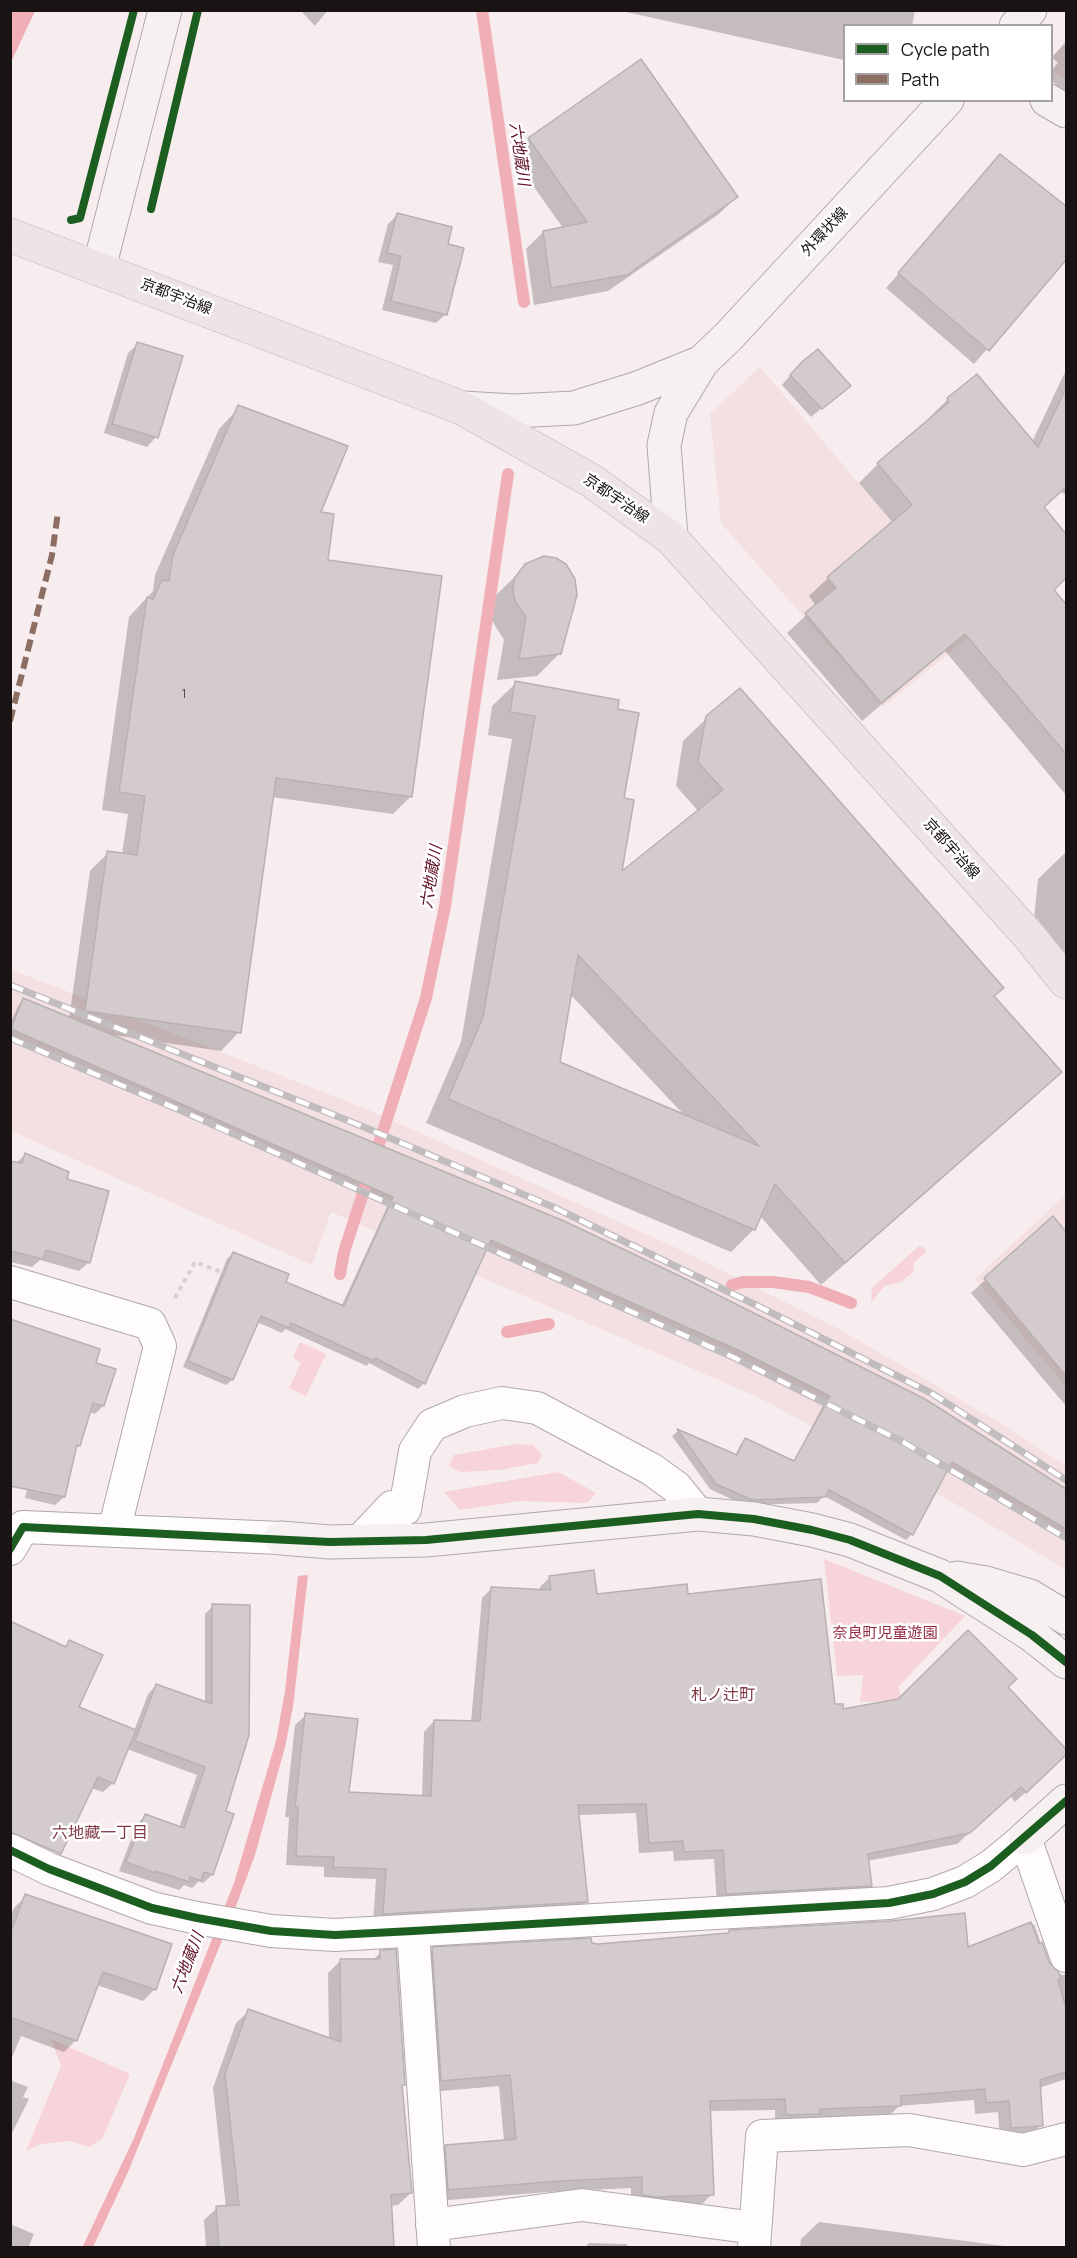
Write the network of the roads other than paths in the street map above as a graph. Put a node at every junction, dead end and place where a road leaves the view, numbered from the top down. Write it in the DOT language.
graph roads {
  1 [pos="165,10"];
  2 [pos="1030,10"];
  3 [pos="1018,24"];
  4 [pos="945,102"];
  5 [pos="1050,102"];
  6 [pos="1066,111"];
  7 [pos="10,235"];
  8 [pos="99,268"];
  9 [pos="702,362"];
  10 [pos="462,408"];
  11 [pos="671,538"];
  12 [pos="1066,982"];
  13 [pos="10,1282"];
  14 [pos="698,1514"];
  15 [pos="15,1530"];
  16 [pos="114,1531"];
  17 [pos="281,1538"];
  18 [pos="345,1541"];
  19 [pos="940,1575"];
  20 [pos="1066,1618"];
  21 [pos="1066,1662"];
  22 [pos="1066,1801"];
  23 [pos="1025,1838"];
  24 [pos="10,1850"];
  25 [pos="413,1931"];
  26 [pos="1066,1956"];
  27 [pos="1066,2139"];
  28 [pos="433,2236"];
  29 [pos="755,2238"];
  1 -- 8 [label="street"];
  2 -- 3 [label="street"];
  4 -- 9 [label="street, 外環状線"];
  5 -- 6 [label="street"];
  7 -- 8 [label="main road, 京都宇治線"];
  8 -- 10 [label="main road, 京都宇治線"];
  9 -- 10 [label="street, 外環状線"];
  9 -- 11 [label="street, 外環状線"];
  10 -- 11 [label="main road, 京都宇治線"];
  11 -- 12 [label="main road, 京都宇治線"];
  13 -- 16 [label="street"];
  14 -- 18 [label="street"];
  14 -- 18 [label="street"];
  14 -- 19 [label="street"];
  15 -- 16 [label="street"];
  16 -- 17 [label="street"];
  17 -- 18 [label="street"];
  19 -- 20 [label="street"];
  19 -- 21 [label="street"];
  22 -- 23 [label="street"];
  23 -- 25 [label="street"];
  23 -- 26 [label="street"];
  24 -- 25 [label="street"];
  25 -- 28 [label="street"];
  27 -- 29 [label="street"];
  28 -- 29 [label="street"];
}
